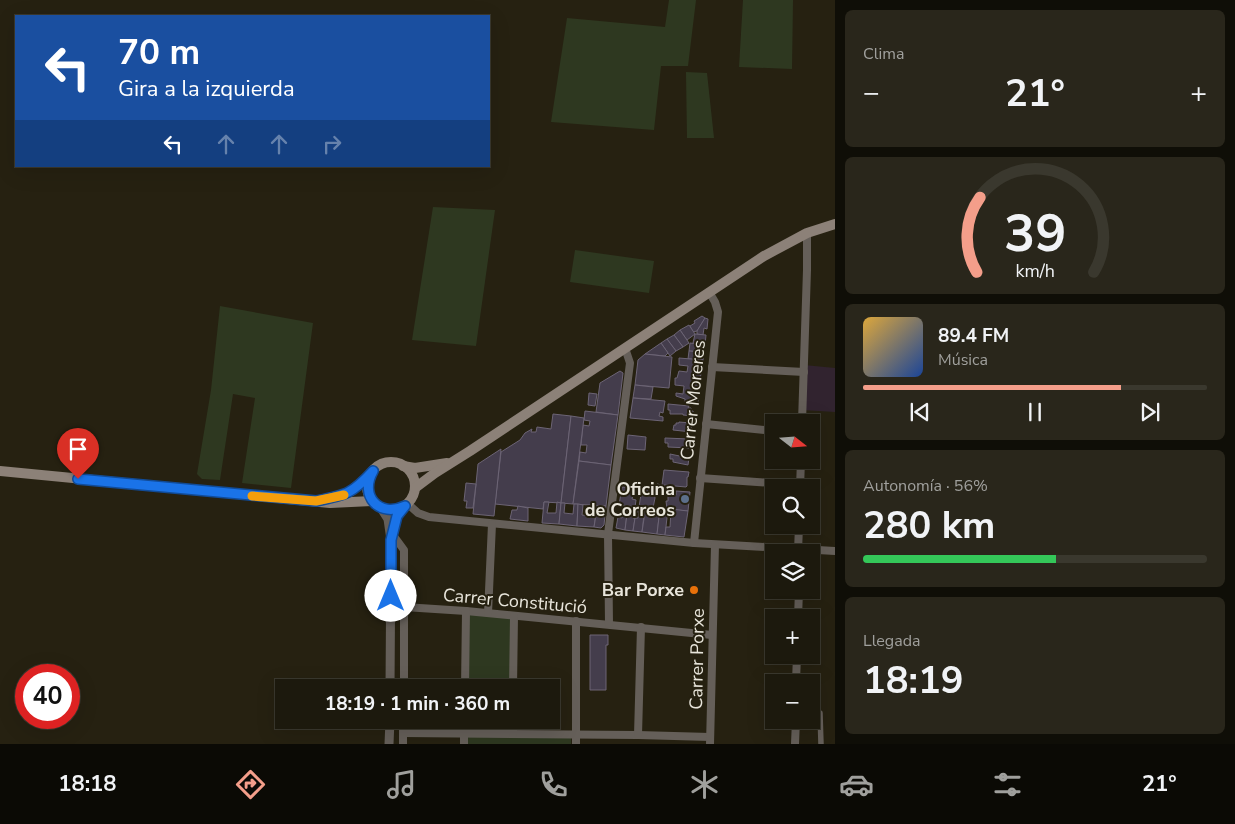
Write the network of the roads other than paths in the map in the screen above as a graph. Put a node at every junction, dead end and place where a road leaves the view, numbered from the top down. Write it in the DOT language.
graph roads {
  1 [pos="835,224"];
  2 [pos="807,232"];
  3 [pos="709,292"];
  4 [pos="625,348"];
  5 [pos="712,368"];
  6 [pos="804,372"];
  7 [pos="802,414"];
  8 [pos="706,424"];
  9 [pos="765,430"];
  10 [pos="451,462"];
  11 [pos="403,466"];
  12 [pos="373,471"];
  13 [pos="0,472"];
  14 [pos="700,478"];
  15 [pos="765,483"];
  16 [pos="415,488"];
  17 [pos="316,501"];
  18 [pos="372,501"];
  19 [pos="406,505"];
  20 [pos="381,508"];
  21 [pos="492,524"];
  22 [pos="608,534"];
  23 [pos="392,538"];
  24 [pos="694,543"];
  25 [pos="715,544"];
  26 [pos="765,548"];
  27 [pos="820,551"];
  28 [pos="835,551"];
  29 [pos="404,607"];
  30 [pos="466,611"];
  31 [pos="488,613"];
  32 [pos="514,616"];
  33 [pos="576,621"];
  34 [pos="609,624"];
  35 [pos="641,627"];
  36 [pos="712,635"];
  37 [pos="390,679"];
  38 [pos="404,679"];
  39 [pos="464,679"];
  40 [pos="514,679"];
  41 [pos="820,713"];
  42 [pos="390,729"];
  43 [pos="403,729"];
  44 [pos="464,729"];
  45 [pos="513,729"];
  46 [pos="796,729"];
  47 [pos="403,733"];
  48 [pos="464,734"];
  49 [pos="513,734"];
  50 [pos="576,734"];
  51 [pos="638,735"];
  52 [pos="710,741"];
  53 [pos="390,744"];
  54 [pos="403,744"];
  55 [pos="464,744"];
  56 [pos="576,744"];
  57 [pos="795,744"];
  58 [pos="821,744"];
  1 -- 2 [label="main road"];
  2 -- 3 [label="main road"];
  2 -- 6 [label="street"];
  3 -- 4 [label="main road"];
  3 -- 5 [label="street, Carrer Moreres"];
  4 -- 10 [label="main road"];
  4 -- 22 [label="street"];
  5 -- 6 [label="street"];
  5 -- 8 [label="street, Carrer Moreres"];
  6 -- 7 [label="street"];
  8 -- 9 [label="street"];
  8 -- 14 [label="street, Carrer Moreres"];
  10 -- 11 [label="main road"];
  10 -- 16 [label="main road"];
  11 -- 12 [label="main road"];
  11 -- 16 [label="main road"];
  12 -- 17 [label="main road"];
  12 -- 18 [label="main road"];
  13 -- 17 [label="main road"];
  14 -- 15 [label="street"];
  14 -- 24 [label="street, Carrer Moreres"];
  16 -- 19 [label="main road"];
  17 -- 18 [label="main road"];
  18 -- 20 [label="main road"];
  19 -- 20 [label="main road"];
  19 -- 21 [label="street"];
  19 -- 23 [label="street"];
  20 -- 23 [label="street"];
  21 -- 22 [label="street"];
  21 -- 31 [label="street"];
  22 -- 24 [label="street"];
  22 -- 34 [label="street"];
  23 -- 29 [label="street"];
  23 -- 37 [label="street"];
  24 -- 25 [label="street"];
  25 -- 26 [label="street"];
  25 -- 36 [label="street, Carrer Porxe"];
  27 -- 28 [label="street"];
  29 -- 30 [label="street, Carrer Constitució"];
  29 -- 38 [label="street"];
  30 -- 31 [label="street, Carrer Constitució"];
  30 -- 39 [label="street"];
  31 -- 32 [label="street, Carrer Constitució"];
  32 -- 33 [label="street, Carrer Constitució"];
  32 -- 40 [label="street"];
  33 -- 34 [label="street, Carrer Constitució"];
  33 -- 50 [label="street"];
  34 -- 35 [label="street, Carrer Constitució"];
  35 -- 36 [label="street, Carrer Constitució"];
  35 -- 51 [label="street"];
  36 -- 52 [label="street, Carrer Porxe"];
  41 -- 58 [label="street"];
  42 -- 53 [label="street"];
  43 -- 47 [label="street"];
  44 -- 48 [label="street"];
  45 -- 49 [label="street"];
  46 -- 57 [label="street"];
  47 -- 48 [label="street"];
  47 -- 54 [label="street"];
  48 -- 49 [label="street"];
  48 -- 55 [label="street"];
  49 -- 50 [label="street"];
  50 -- 51 [label="street"];
  50 -- 56 [label="street"];
  51 -- 52 [label="street"];
}
